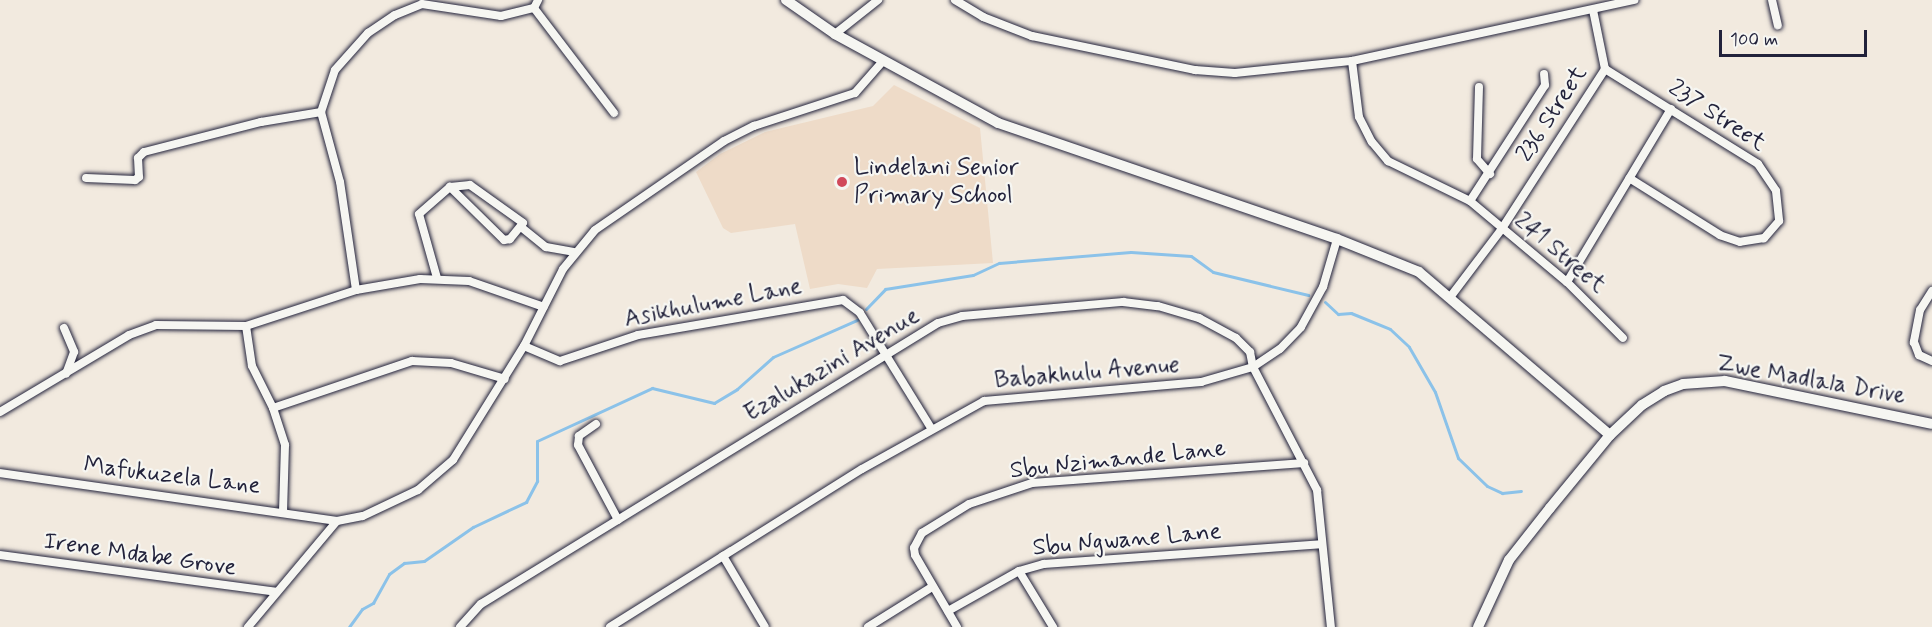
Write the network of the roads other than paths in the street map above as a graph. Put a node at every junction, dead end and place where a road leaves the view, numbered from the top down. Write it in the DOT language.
graph roads {
  1 [pos="786,0"];
  2 [pos="878,0"];
  3 [pos="955,0"];
  4 [pos="1633,0"];
  5 [pos="1772,0"];
  6 [pos="536,4"];
  7 [pos="1593,10"];
  8 [pos="1778,25"];
  9 [pos="835,34"];
  10 [pos="883,61"];
  11 [pos="1352,61"];
  12 [pos="1605,69"];
  13 [pos="1544,74"];
  14 [pos="1479,87"];
  15 [pos="1671,109"];
  16 [pos="321,112"];
  17 [pos="614,113"];
  18 [pos="1490,174"];
  19 [pos="86,178"];
  20 [pos="1629,178"];
  21 [pos="450,187"];
  22 [pos="1470,201"];
  23 [pos="521,227"];
  24 [pos="1501,230"];
  25 [pos="1337,239"];
  26 [pos="574,252"];
  27 [pos="437,278"];
  28 [pos="1567,282"];
  29 [pos="356,290"];
  30 [pos="1932,291"];
  31 [pos="1450,296"];
  32 [pos="544,308"];
  33 [pos="246,326"];
  34 [pos="64,328"];
  35 [pos="1623,338"];
  36 [pos="524,346"];
  37 [pos="888,354"];
  38 [pos="1932,361"];
  39 [pos="1253,368"];
  40 [pos="66,374"];
  41 [pos="505,379"];
  42 [pos="273,408"];
  43 [pos="0,412"];
  44 [pos="596,424"];
  45 [pos="1932,424"];
  46 [pos="931,428"];
  47 [pos="1610,435"];
  48 [pos="1304,463"];
  49 [pos="0,473"];
  50 [pos="283,511"];
  51 [pos="618,520"];
  52 [pos="338,521"];
  53 [pos="1320,544"];
  54 [pos="0,555"];
  55 [pos="723,556"];
  56 [pos="1019,572"];
  57 [pos="932,587"];
  58 [pos="276,592"];
  59 [pos="948,611"];
  60 [pos="248,627"];
  61 [pos="460,627"];
  62 [pos="610,627"];
  63 [pos="765,627"];
  64 [pos="868,627"];
  65 [pos="957,627"];
  66 [pos="1053,627"];
  67 [pos="1331,627"];
  68 [pos="1478,627"];
  1 -- 9 [label="street"];
  2 -- 9 [label="street"];
  3 -- 11 [label="street"];
  4 -- 7 [label="street"];
  5 -- 8 [label="street"];
  6 -- 16 [label="street"];
  6 -- 17 [label="street"];
  7 -- 11 [label="street"];
  7 -- 12 [label="street, 236 Street"];
  9 -- 10 [label="street"];
  10 -- 25 [label="street"];
  10 -- 26 [label="street"];
  11 -- 22 [label="street, 241 Street"];
  12 -- 15 [label="street, 237 Street"];
  12 -- 24 [label="street, 236 Street"];
  13 -- 18 [label="street"];
  14 -- 18 [label="street"];
  15 -- 20 [label="street"];
  15 -- 20 [label="street, 237 Street"];
  16 -- 19 [label="street"];
  16 -- 29 [label="street"];
  18 -- 22 [label="street"];
  20 -- 28 [label="street"];
  21 -- 23 [label="street"];
  21 -- 23 [label="street"];
  21 -- 27 [label="street"];
  22 -- 24 [label="street, 241 Street"];
  23 -- 26 [label="street"];
  24 -- 28 [label="street, 241 Street"];
  24 -- 31 [label="street, 236 Street"];
  25 -- 31 [label="street"];
  25 -- 39 [label="street, Babakhulu Avenue"];
  26 -- 32 [label="street"];
  27 -- 29 [label="street"];
  27 -- 32 [label="street"];
  28 -- 35 [label="street, 241 Street"];
  29 -- 33 [label="street"];
  30 -- 38 [label="street"];
  31 -- 47 [label="street"];
  32 -- 36 [label="street"];
  33 -- 40 [label="street"];
  33 -- 42 [label="street"];
  34 -- 40 [label="street"];
  36 -- 37 [label="street, Asikhulume Lane"];
  36 -- 41 [label="street"];
  37 -- 39 [label="street, Ezalukazini Avenue"];
  37 -- 46 [label="street, Asikhulume Lane"];
  37 -- 51 [label="street, Ezalukazini Avenue"];
  39 -- 46 [label="street, Babakhulu Avenue"];
  39 -- 48 [label="street, Ezalukazini Avenue"];
  40 -- 43 [label="street"];
  41 -- 42 [label="street"];
  41 -- 52 [label="street"];
  42 -- 50 [label="street"];
  44 -- 51 [label="street"];
  45 -- 47 [label="street, Zwe Madlala Drive"];
  46 -- 55 [label="street, Babakhulu Avenue"];
  47 -- 68 [label="street, Zwe Madlala Drive"];
  48 -- 53 [label="street, Ezalukazini Avenue"];
  48 -- 57 [label="street, Sbu Nzimande Lane"];
  49 -- 50 [label="street, Mafukuzela Lane"];
  50 -- 52 [label="street, Mafukuzela Lane"];
  51 -- 61 [label="street, Ezalukazini Avenue"];
  52 -- 58 [label="street"];
  53 -- 56 [label="street, Sbu Ngwane Lane"];
  53 -- 67 [label="street, Ezalukazini Avenue"];
  54 -- 58 [label="street, Irene Mdabe Grove"];
  55 -- 62 [label="street, Babakhulu Avenue"];
  55 -- 63 [label="street"];
  56 -- 59 [label="street, Sbu Ngwane Lane"];
  56 -- 66 [label="street"];
  57 -- 59 [label="street"];
  57 -- 64 [label="street"];
  58 -- 60 [label="street"];
  59 -- 65 [label="street"];
}
